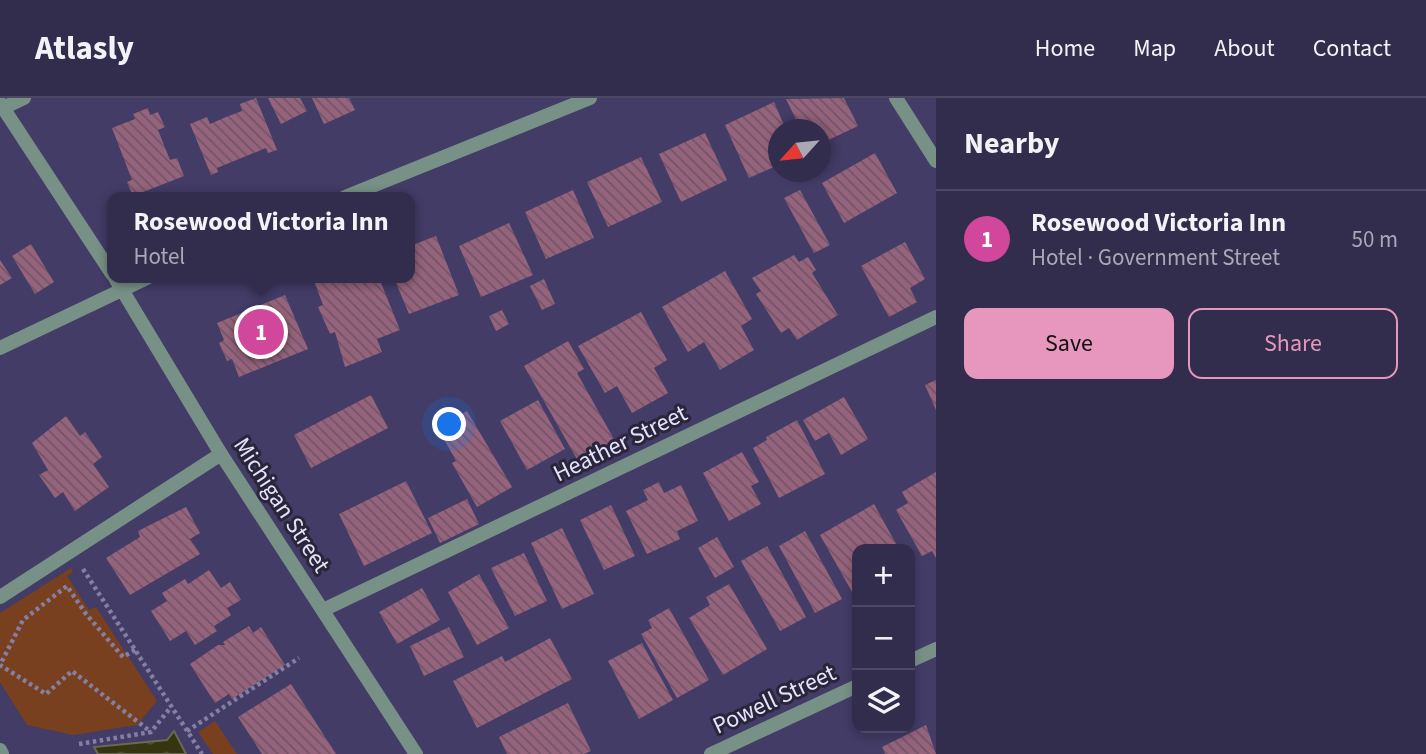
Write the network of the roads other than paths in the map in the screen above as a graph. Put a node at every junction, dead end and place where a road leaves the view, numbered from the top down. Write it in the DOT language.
graph roads {
  1 [pos="24,98"];
  2 [pos="590,98"];
  3 [pos="896,98"];
  4 [pos="2,106"];
  5 [pos="936,162"];
  6 [pos="357,192"];
  7 [pos="107,266"];
  8 [pos="111,283"];
  9 [pos="118,283"];
  10 [pos="936,317"];
  11 [pos="0,348"];
  12 [pos="221,454"];
  13 [pos="0,597"];
  14 [pos="323,610"];
  15 [pos="936,649"];
  16 [pos="915,659"];
  17 [pos="852,688"];
  18 [pos="416,754"];
  19 [pos="711,754"];
  1 -- 4 [label="street"];
  2 -- 6 [label="street"];
  3 -- 5 [label="street"];
  4 -- 7 [label="street, Michigan Street"];
  8 -- 11 [label="street"];
  9 -- 12 [label="street, Michigan Street"];
  10 -- 14 [label="street, Heather Street"];
  12 -- 13 [label="street"];
  12 -- 14 [label="street, Michigan Street"];
  14 -- 18 [label="street, Michigan Street"];
  15 -- 16 [label="street"];
  17 -- 19 [label="street, Powell Street"];
}
